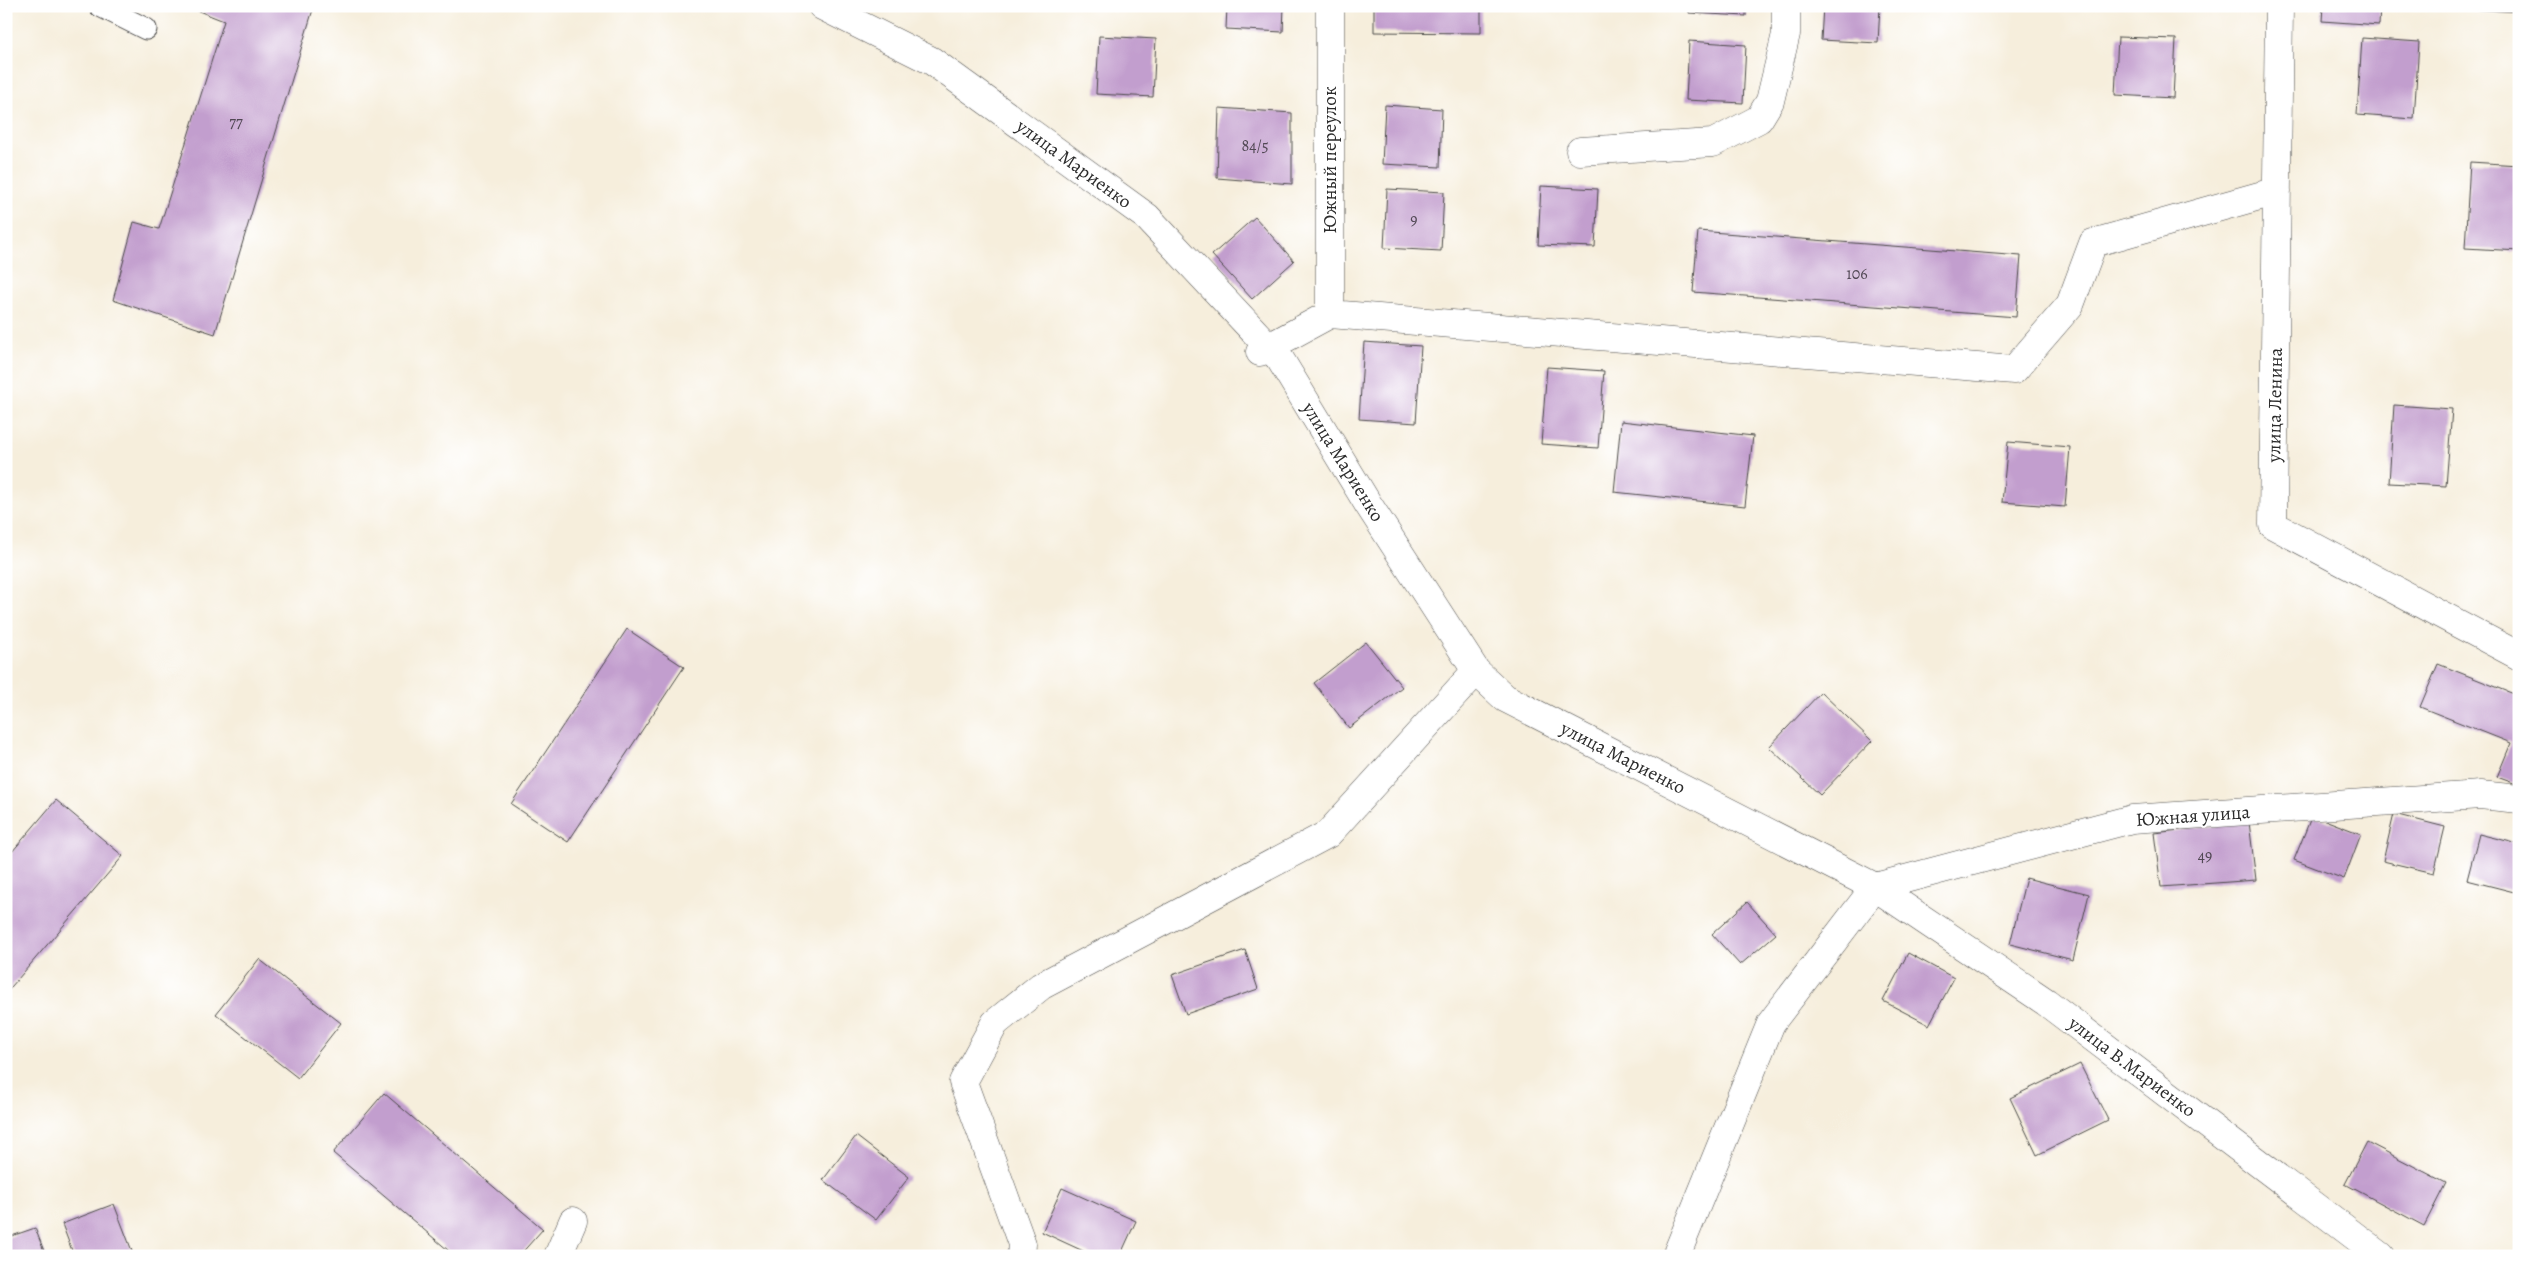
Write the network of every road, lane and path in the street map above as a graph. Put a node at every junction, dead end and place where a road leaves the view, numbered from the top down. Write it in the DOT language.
graph roads {
  1 [pos="100,6"];
  2 [pos="822,6"];
  3 [pos="1330,6"];
  4 [pos="1786,6"];
  5 [pos="2279,6"];
  6 [pos="146,29"];
  7 [pos="1580,151"];
  8 [pos="2277,191"];
  9 [pos="1330,314"];
  10 [pos="1265,350"];
  11 [pos="2519,656"];
  12 [pos="1476,671"];
  13 [pos="2519,799"];
  14 [pos="1875,887"];
  15 [pos="573,1221"];
  16 [pos="558,1256"];
  17 [pos="1021,1256"];
  18 [pos="1676,1256"];
  19 [pos="2381,1256"];
  1 -- 6 [label="lane"];
  2 -- 10 [label="street, улица Мариенко"];
  3 -- 9 [label="street, Южный переулок"];
  4 -- 7 [label="street"];
  5 -- 8 [label="street, улица Ленина"];
  8 -- 9 [label="street"];
  8 -- 11 [label="street, улица Ленина"];
  9 -- 10 [label="street"];
  10 -- 12 [label="street, улица Мариенко"];
  12 -- 14 [label="street, улица Мариенко"];
  12 -- 17 [label="street"];
  13 -- 14 [label="street, Южная улица"];
  14 -- 18 [label="street"];
  14 -- 19 [label="street, улица В.Мариенко"];
  15 -- 16 [label="street"];
}
